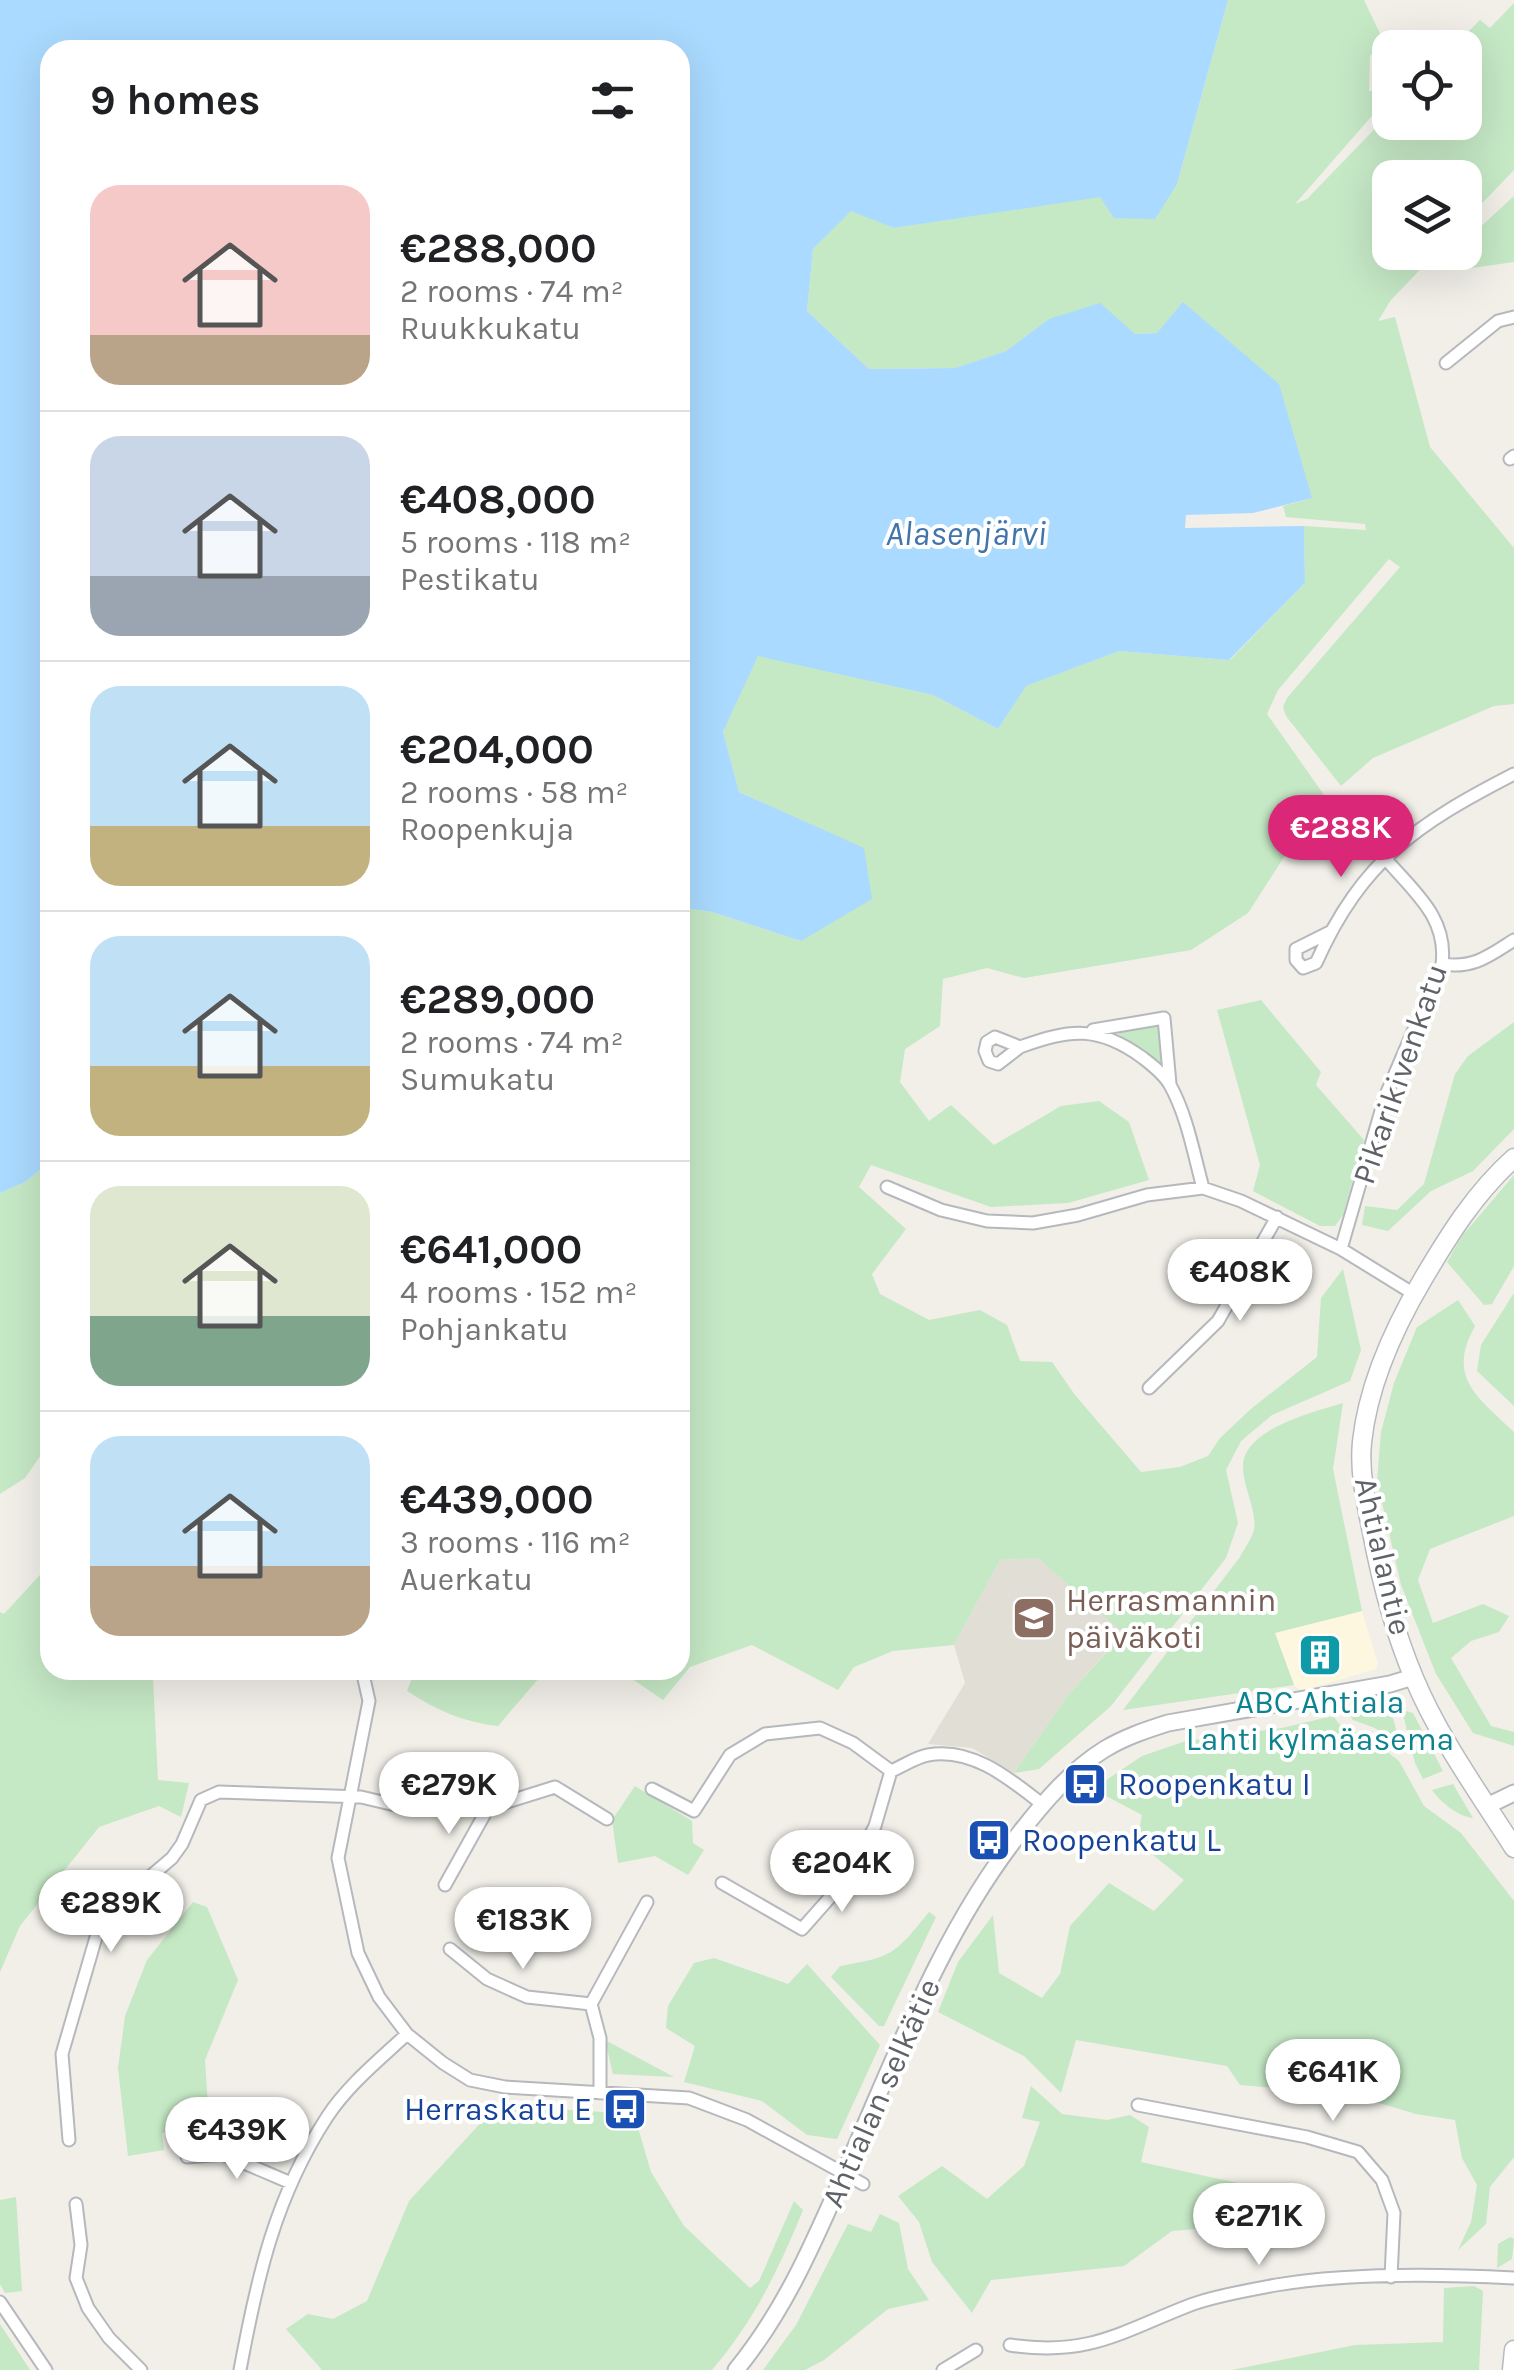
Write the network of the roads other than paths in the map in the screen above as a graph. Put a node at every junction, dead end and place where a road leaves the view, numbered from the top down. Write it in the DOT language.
graph roads {
  1 [pos="1514,316"];
  2 [pos="1446,363"];
  3 [pos="1514,774"];
  4 [pos="1384,857"];
  5 [pos="1330,932"];
  6 [pos="1514,940"];
  7 [pos="1442,964"];
  8 [pos="1089,1031"];
  9 [pos="1020,1046"];
  10 [pos="1170,1084"];
  11 [pos="1514,1158"];
  12 [pos="887,1186"];
  13 [pos="1203,1188"];
  14 [pos="1277,1218"];
  15 [pos="1341,1249"];
  16 [pos="1414,1294"];
  17 [pos="1149,1388"];
  18 [pos="1413,1677"];
  19 [pos="364,1680"];
  20 [pos="891,1771"];
  21 [pos="652,1789"];
  22 [pos="1514,1793"];
  23 [pos="348,1798"];
  24 [pos="1042,1804"];
  25 [pos="1487,1806"];
  26 [pos="488,1808"];
  27 [pos="607,1819"];
  28 [pos="1514,1848"];
  29 [pos="722,1883"];
  30 [pos="445,1885"];
  31 [pos="646,1902"];
  32 [pos="450,1949"];
  33 [pos="591,2004"];
  34 [pos="407,2034"];
  35 [pos="600,2093"];
  36 [pos="1138,2104"];
  37 [pos="69,2140"];
  38 [pos="188,2157"];
  39 [pos="845,2172"];
  40 [pos="291,2182"];
  41 [pos="863,2184"];
  42 [pos="76,2204"];
  43 [pos="1391,2277"];
  44 [pos="1514,2278"];
  45 [pos="0,2302"];
  46 [pos="1010,2345"];
  47 [pos="976,2350"];
  48 [pos="1514,2350"];
  49 [pos="46,2370"];
  50 [pos="140,2370"];
  51 [pos="240,2370"];
  52 [pos="736,2370"];
  53 [pos="944,2370"];
  54 [pos="1512,2370"];
  1 -- 2 [label="street"];
  3 -- 4 [label="street"];
  4 -- 5 [label="street"];
  4 -- 7 [label="street, Pikarikivenkatu"];
  6 -- 7 [label="street"];
  7 -- 15 [label="street, Pikarikivenkatu"];
  8 -- 9 [label="street"];
  8 -- 10 [label="street"];
  8 -- 10 [label="street"];
  10 -- 13 [label="street"];
  11 -- 16 [label="main road, Ahtialantie"];
  12 -- 13 [label="street"];
  13 -- 14 [label="street"];
  14 -- 15 [label="street"];
  14 -- 17 [label="street"];
  15 -- 16 [label="street"];
  16 -- 18 [label="main road, Ahtialantie"];
  18 -- 24 [label="street, Ahtialan selkätie"];
  18 -- 25 [label="main road, Ahtialantie"];
  19 -- 23 [label="street"];
  20 -- 21 [label="street"];
  20 -- 24 [label="street"];
  20 -- 29 [label="street"];
  22 -- 25 [label="street"];
  23 -- 26 [label="street"];
  23 -- 34 [label="street"];
  23 -- 37 [label="street"];
  24 -- 39 [label="street, Ahtialan selkätie"];
  25 -- 28 [label="main road, Ahtialantie"];
  26 -- 27 [label="street"];
  26 -- 30 [label="street"];
  31 -- 33 [label="street"];
  32 -- 33 [label="street"];
  33 -- 35 [label="street"];
  34 -- 35 [label="street"];
  34 -- 40 [label="street"];
  35 -- 39 [label="street"];
  36 -- 43 [label="street"];
  38 -- 40 [label="street"];
  39 -- 41 [label="street"];
  39 -- 52 [label="street, Ahtialan selkätie"];
  40 -- 51 [label="street"];
  42 -- 50 [label="street"];
  43 -- 44 [label="street"];
  43 -- 46 [label="street"];
  45 -- 49 [label="street"];
  47 -- 53 [label="street"];
  48 -- 54 [label="main road"];
}
